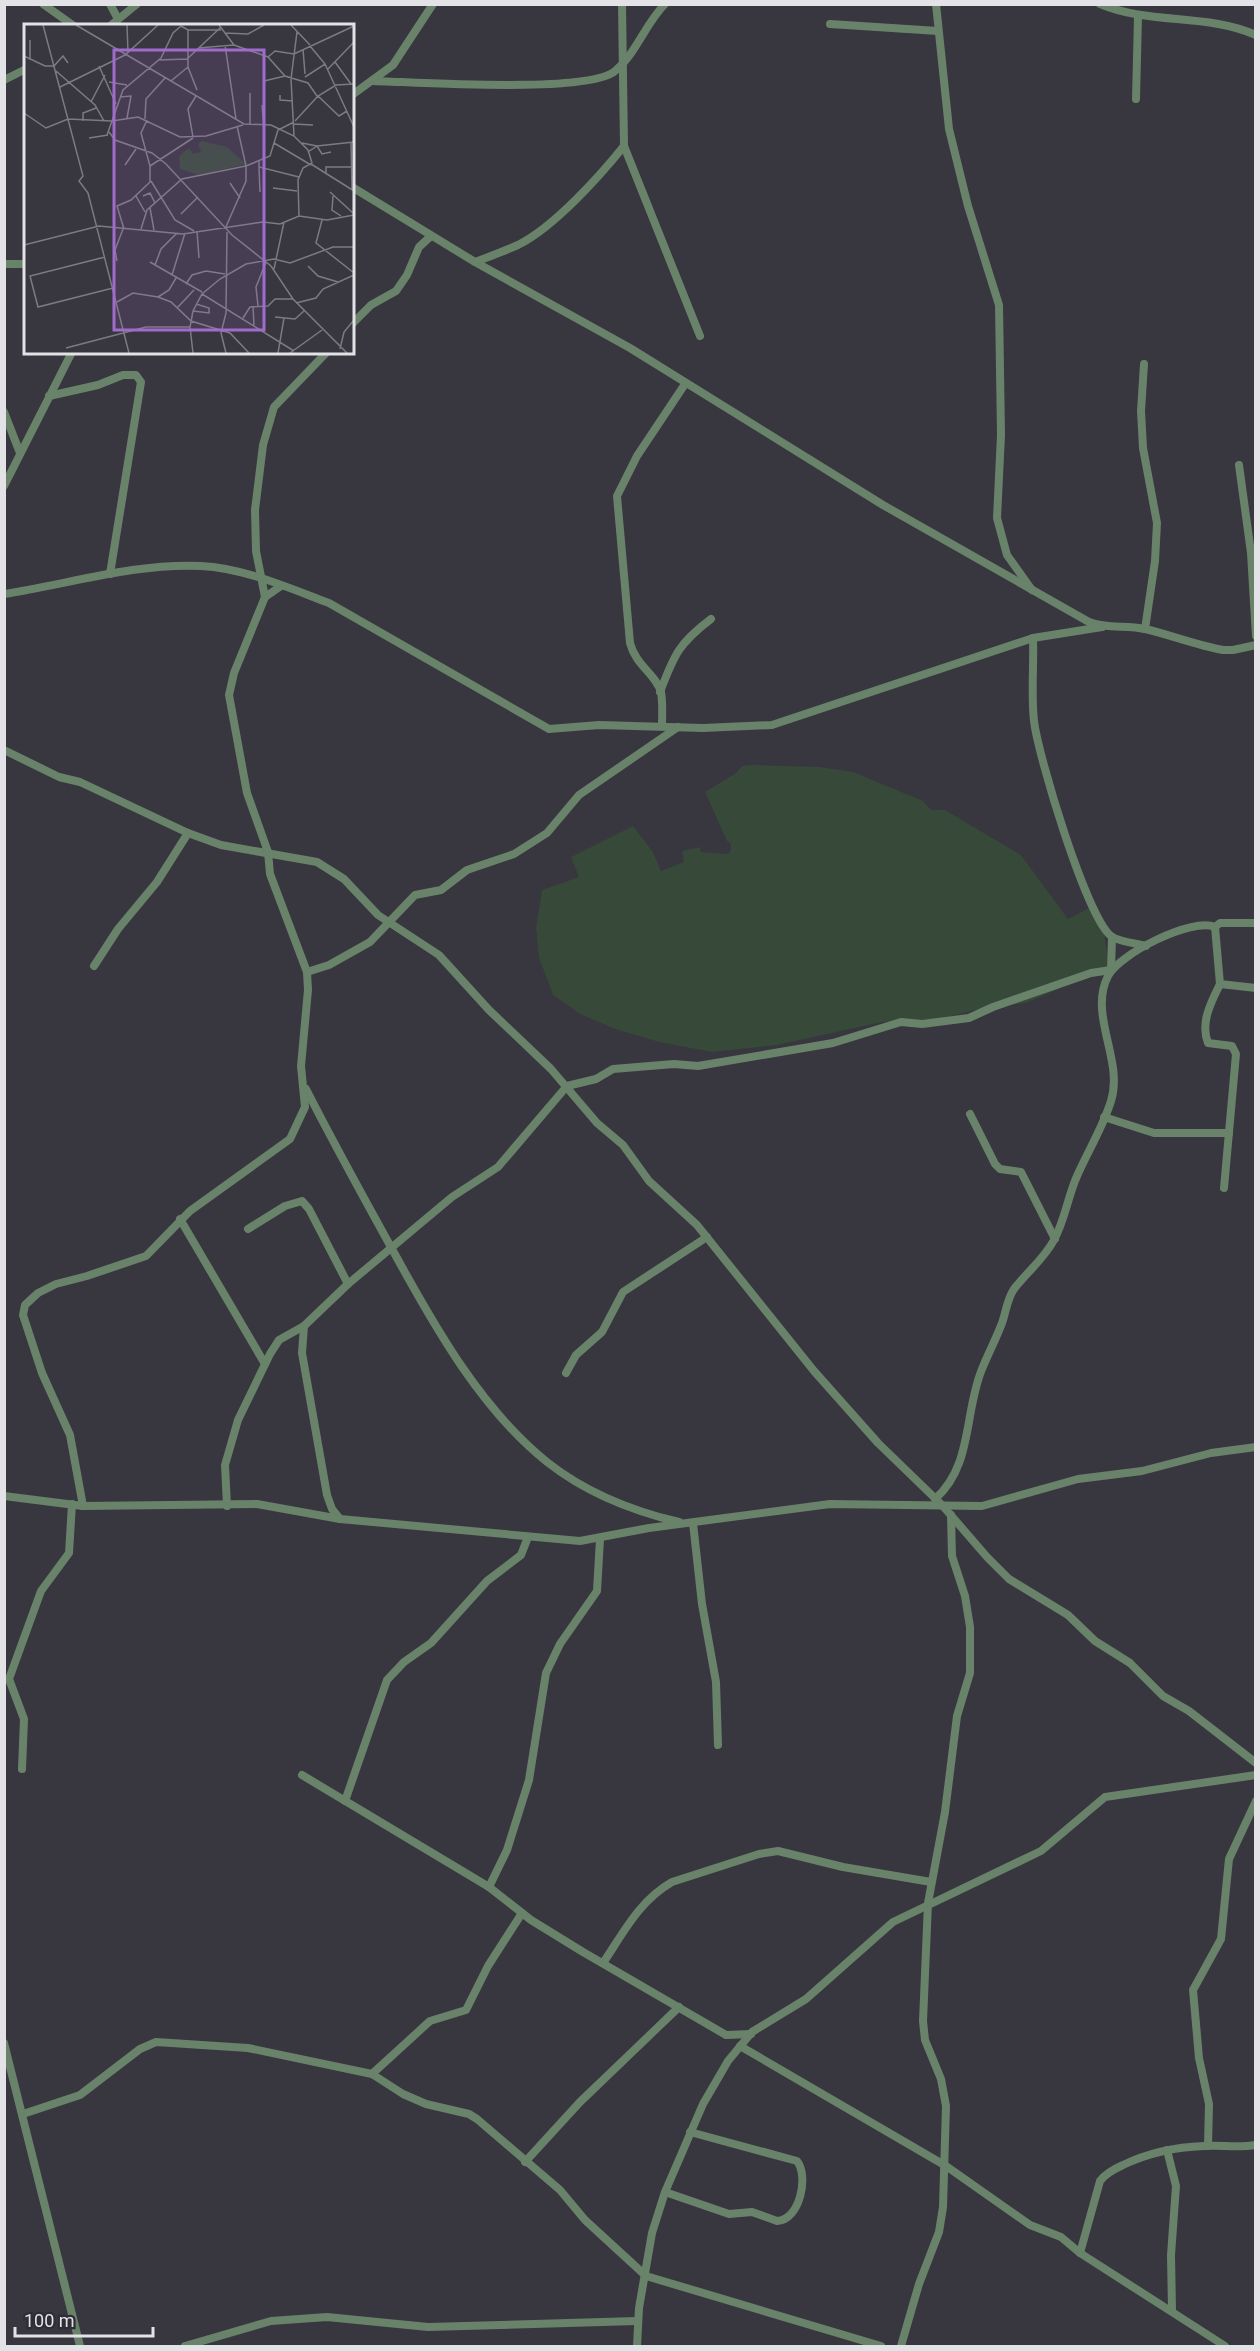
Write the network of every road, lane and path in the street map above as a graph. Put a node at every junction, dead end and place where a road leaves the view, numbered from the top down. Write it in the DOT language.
graph roads {
  1 [pos="43,4"];
  2 [pos="110,4"];
  3 [pos="137,4"];
  4 [pos="433,4"];
  5 [pos="622,4"];
  6 [pos="665,4"];
  7 [pos="936,4"];
  8 [pos="1100,4"];
  9 [pos="1138,16"];
  10 [pos="118,19"];
  11 [pos="71,24"];
  12 [pos="112,24"];
  13 [pos="830,24"];
  14 [pos="938,31"];
  15 [pos="1256,35"];
  16 [pos="622,64"];
  17 [pos="24,70"];
  18 [pos="4,80"];
  19 [pos="372,81"];
  20 [pos="354,94"];
  21 [pos="1136,99"];
  22 [pos="624,146"];
  23 [pos="354,188"];
  24 [pos="431,236"];
  25 [pos="475,262"];
  26 [pos="4,264"];
  27 [pos="24,264"];
  28 [pos="354,322"];
  29 [pos="700,336"];
  30 [pos="71,354"];
  31 [pos="325,354"];
  32 [pos="1144,364"];
  33 [pos="686,384"];
  34 [pos="49,396"];
  35 [pos="4,412"];
  36 [pos="20,453"];
  37 [pos="1239,465"];
  38 [pos="4,486"];
  39 [pos="110,574"];
  40 [pos="260,580"];
  41 [pos="281,586"];
  42 [pos="1034,593"];
  43 [pos="4,594"];
  44 [pos="265,597"];
  45 [pos="711,619"];
  46 [pos="1102,627"];
  47 [pos="1145,629"];
  48 [pos="1256,636"];
  49 [pos="1034,638"];
  50 [pos="1256,645"];
  51 [pos="660,692"];
  52 [pos="662,726"];
  53 [pos="678,727"];
  54 [pos="4,750"];
  55 [pos="188,833"];
  56 [pos="268,852"];
  57 [pos="390,923"];
  58 [pos="1256,923"];
  59 [pos="1215,927"];
  60 [pos="1112,937"];
  61 [pos="1146,946"];
  62 [pos="94,966"];
  63 [pos="1111,970"];
  64 [pos="307,972"];
  65 [pos="1220,984"];
  66 [pos="1256,988"];
  67 [pos="304,1084"];
  68 [pos="567,1086"];
  69 [pos="970,1114"];
  70 [pos="1104,1117"];
  71 [pos="1229,1133"];
  72 [pos="1224,1188"];
  73 [pos="180,1219"];
  74 [pos="248,1229"];
  75 [pos="707,1237"];
  76 [pos="1055,1239"];
  77 [pos="392,1249"];
  78 [pos="348,1284"];
  79 [pos="304,1326"];
  80 [pos="265,1364"];
  81 [pos="566,1373"];
  82 [pos="1256,1447"];
  83 [pos="4,1496"];
  84 [pos="939,1502"];
  85 [pos="72,1504"];
  86 [pos="83,1506"];
  87 [pos="227,1506"];
  88 [pos="951,1515"];
  89 [pos="340,1519"];
  90 [pos="689,1523"];
  91 [pos="528,1537"];
  92 [pos="600,1539"];
  93 [pos="718,1745"];
  94 [pos="1256,1763"];
  95 [pos="22,1769"];
  96 [pos="302,1775"];
  97 [pos="1256,1775"];
  98 [pos="345,1801"];
  99 [pos="1256,1801"];
  100 [pos="931,1882"];
  101 [pos="489,1887"];
  102 [pos="928,1903"];
  103 [pos="522,1913"];
  104 [pos="603,1963"];
  105 [pos="679,2007"];
  106 [pos="751,2034"];
  107 [pos="726,2035"];
  108 [pos="4,2043"];
  109 [pos="737,2049"];
  110 [pos="372,2074"];
  111 [pos="23,2114"];
  112 [pos="690,2132"];
  113 [pos="1256,2145"];
  114 [pos="1208,2146"];
  115 [pos="1167,2150"];
  116 [pos="525,2162"];
  117 [pos="946,2166"];
  118 [pos="665,2192"];
  119 [pos="1080,2253"];
  120 [pos="646,2276"];
  121 [pos="1172,2310"];
  122 [pos="637,2321"];
  123 [pos="903,2336"];
  124 [pos="80,2346"];
  125 [pos="185,2346"];
  126 [pos="637,2346"];
  127 [pos="881,2346"];
  128 [pos="901,2346"];
  129 [pos="910,2346"];
  130 [pos="1225,2346"];
  1 -- 11 [label="street"];
  2 -- 10 [label="street"];
  3 -- 10 [label="street"];
  4 -- 19 [label="street"];
  5 -- 16 [label="street"];
  6 -- 16 [label="street"];
  7 -- 14 [label="street"];
  8 -- 9 [label="street"];
  9 -- 15 [label="street"];
  9 -- 21 [label="street"];
  10 -- 12 [label="street"];
  13 -- 14 [label="street"];
  14 -- 42 [label="street"];
  16 -- 19 [label="street"];
  16 -- 22 [label="street"];
  17 -- 18 [label="street"];
  19 -- 20 [label="street"];
  22 -- 25 [label="street"];
  22 -- 29 [label="street"];
  23 -- 24 [label="street"];
  24 -- 25 [label="street"];
  24 -- 28 [label="street"];
  25 -- 33 [label="street"];
  26 -- 27 [label="street"];
  30 -- 34 [label="street"];
  31 -- 40 [label="street"];
  32 -- 47 [label="street"];
  33 -- 42 [label="street"];
  33 -- 51 [label="street"];
  34 -- 36 [label="street"];
  34 -- 39 [label="street"];
  35 -- 36 [label="street"];
  36 -- 38 [label="street"];
  37 -- 48 [label="street"];
  39 -- 40 [label="street"];
  39 -- 43 [label="street"];
  40 -- 41 [label="street"];
  40 -- 44 [label="street"];
  41 -- 44 [label="street"];
  41 -- 52 [label="street"];
  42 -- 46 [label="street"];
  44 -- 56 [label="street"];
  45 -- 51 [label="street"];
  46 -- 47 [label="street"];
  46 -- 49 [label="street"];
  47 -- 50 [label="street"];
  49 -- 53 [label="street"];
  49 -- 60 [label="street"];
  51 -- 52 [label="street"];
  52 -- 53 [label="street"];
  53 -- 57 [label="street"];
  54 -- 55 [label="street"];
  55 -- 56 [label="street"];
  55 -- 62 [label="street"];
  56 -- 57 [label="street"];
  56 -- 64 [label="street"];
  57 -- 64 [label="street"];
  57 -- 68 [label="street"];
  58 -- 59 [label="street"];
  59 -- 61 [label="street"];
  59 -- 65 [label="street"];
  60 -- 61 [label="street"];
  60 -- 63 [label="street"];
  61 -- 63 [label="street"];
  63 -- 68 [label="street"];
  63 -- 70 [label="street"];
  64 -- 67 [label="street"];
  65 -- 66 [label="street"];
  65 -- 71 [label="street"];
  67 -- 73 [label="street"];
  67 -- 77 [label="street"];
  68 -- 75 [label="street"];
  68 -- 77 [label="street"];
  69 -- 76 [label="street"];
  70 -- 71 [label="street"];
  70 -- 76 [label="street"];
  71 -- 72 [label="street"];
  73 -- 80 [label="street"];
  73 -- 86 [label="street"];
  74 -- 78 [label="street"];
  75 -- 81 [label="street"];
  75 -- 84 [label="street"];
  76 -- 84 [label="street"];
  77 -- 78 [label="street"];
  77 -- 90 [label="street"];
  78 -- 79 [label="street"];
  79 -- 80 [label="street"];
  79 -- 89 [label="street"];
  80 -- 87 [label="street"];
  82 -- 84 [label="street"];
  83 -- 85 [label="street"];
  84 -- 88 [label="street"];
  84 -- 90 [label="street"];
  85 -- 86 [label="street"];
  85 -- 95 [label="street"];
  86 -- 87 [label="street"];
  87 -- 89 [label="street"];
  88 -- 94 [label="street"];
  88 -- 100 [label="street"];
  89 -- 91 [label="street"];
  90 -- 92 [label="street"];
  90 -- 93 [label="street"];
  91 -- 92 [label="street"];
  91 -- 98 [label="street"];
  92 -- 101 [label="street"];
  96 -- 98 [label="street"];
  97 -- 102 [label="street"];
  98 -- 101 [label="street"];
  99 -- 114 [label="street"];
  100 -- 102 [label="street"];
  100 -- 104 [label="street"];
  101 -- 103 [label="street"];
  102 -- 106 [label="street"];
  102 -- 117 [label="street"];
  103 -- 104 [label="street"];
  103 -- 110 [label="street"];
  104 -- 105 [label="street"];
  105 -- 107 [label="street"];
  105 -- 116 [label="street"];
  106 -- 107 [label="street"];
  106 -- 109 [label="street"];
  107 -- 109 [label="street"];
  108 -- 111 [label="street"];
  109 -- 112 [label="street"];
  109 -- 117 [label="street"];
  110 -- 111 [label="street"];
  110 -- 116 [label="street"];
  111 -- 124 [label="street"];
  112 -- 118 [label="street"];
  112 -- 118 [label="street"];
  113 -- 114 [label="street"];
  114 -- 115 [label="street"];
  115 -- 119 [label="street"];
  115 -- 121 [label="street"];
  116 -- 120 [label="street"];
  117 -- 119 [label="street"];
  117 -- 123 [label="street"];
  118 -- 120 [label="street"];
  119 -- 121 [label="street"];
  120 -- 122 [label="street"];
  120 -- 127 [label="street"];
  121 -- 130 [label="street"];
  122 -- 125 [label="street"];
  122 -- 126 [label="street"];
  123 -- 128 [label="street"];
  123 -- 129 [label="street"];
}
